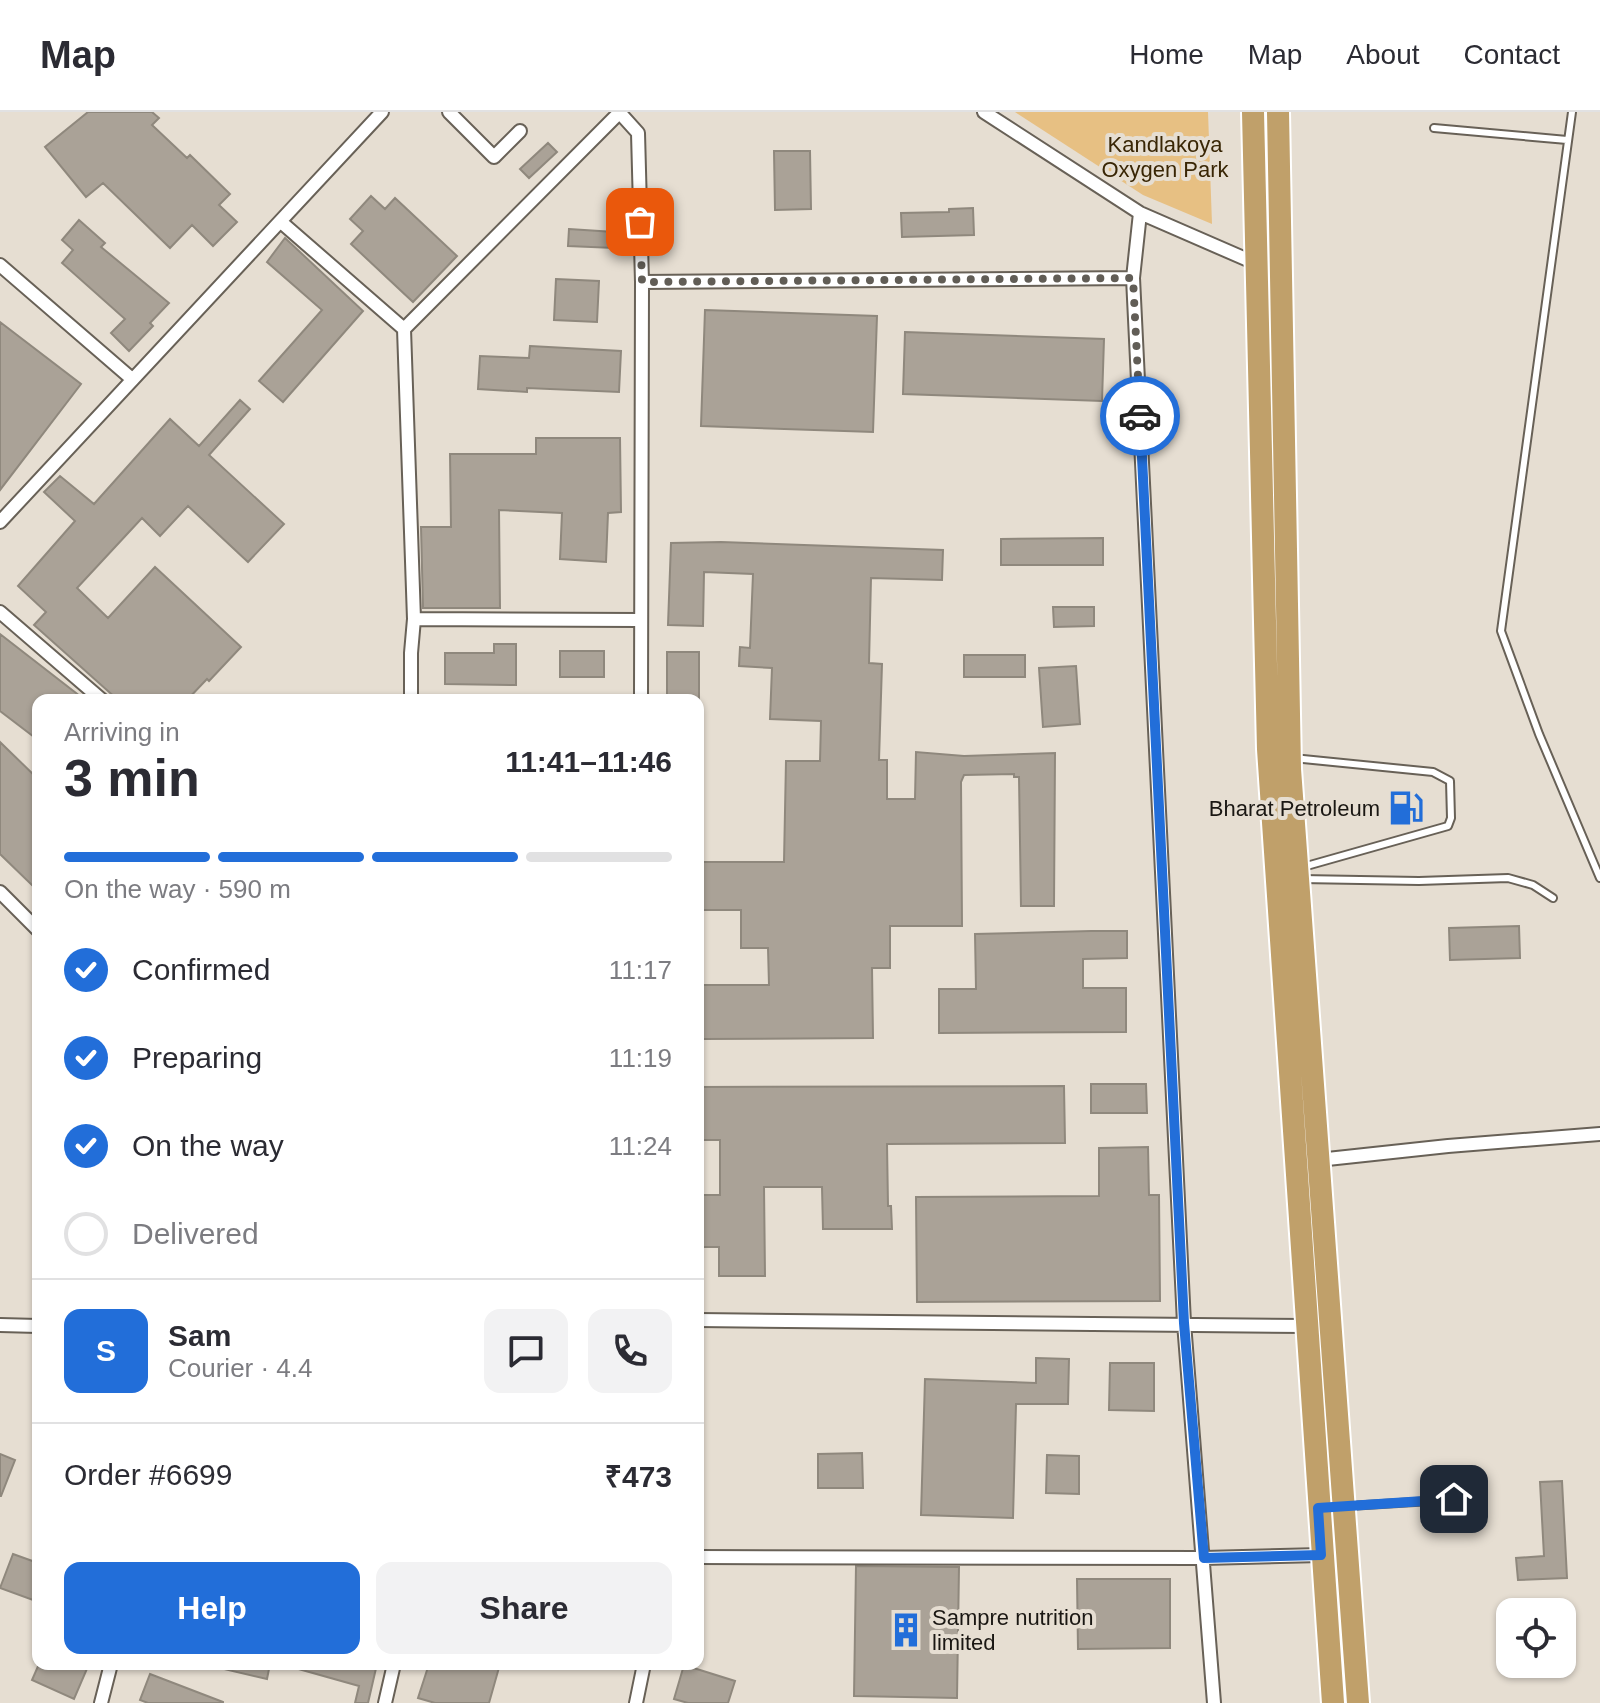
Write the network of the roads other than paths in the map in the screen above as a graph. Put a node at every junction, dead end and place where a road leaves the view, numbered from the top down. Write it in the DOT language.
graph roads {
  1 [pos="382,112"];
  2 [pos="449,112"];
  3 [pos="619,112"];
  4 [pos="984,112"];
  5 [pos="1253,112"];
  6 [pos="1278,112"];
  7 [pos="1572,112"];
  8 [pos="1434,128"];
  9 [pos="520,131"];
  10 [pos="1567,140"];
  11 [pos="1140,213"];
  12 [pos="281,222"];
  13 [pos="1255,263"];
  14 [pos="0,265"];
  15 [pos="1133,278"];
  16 [pos="642,282"];
  17 [pos="404,329"];
  18 [pos="132,379"];
  19 [pos="0,522"];
  20 [pos="0,612"];
  21 [pos="414,619"];
  22 [pos="640,620"];
  23 [pos="95,694"];
  24 [pos="411,694"];
  25 [pos="641,694"];
  26 [pos="1290,757"];
  27 [pos="1297,874"];
  28 [pos="1600,878"];
  29 [pos="0,892"];
  30 [pos="1553,898"];
  31 [pos="32,924"];
  32 [pos="1600,1134"];
  33 [pos="1318,1160"];
  34 [pos="704,1320"];
  35 [pos="1184,1323"];
  36 [pos="0,1325"];
  37 [pos="32,1326"];
  38 [pos="1306,1326"];
  39 [pos="1481,1498"];
  40 [pos="1345,1506"];
  41 [pos="1318,1508"];
  42 [pos="1321,1555"];
  43 [pos="704,1557"];
  44 [pos="1204,1558"];
  45 [pos="109,1670"];
  46 [pos="393,1670"];
  47 [pos="643,1670"];
  48 [pos="101,1703"];
  49 [pos="385,1703"];
  50 [pos="636,1703"];
  51 [pos="1214,1703"];
  52 [pos="1333,1703"];
  53 [pos="1358,1703"];
  1 -- 12 [label="street"];
  2 -- 9 [label="street"];
  3 -- 16 [label="street"];
  3 -- 17 [label="street"];
  4 -- 11 [label="street"];
  5 -- 13 [label="highway"];
  6 -- 26 [label="highway"];
  7 -- 10 [label="lane"];
  8 -- 10 [label="lane"];
  10 -- 28 [label="lane"];
  11 -- 13 [label="street"];
  11 -- 15 [label="street"];
  12 -- 17 [label="street"];
  12 -- 18 [label="street"];
  13 -- 38 [label="highway"];
  14 -- 18 [label="street"];
  15 -- 16 [label="street"];
  15 -- 35 [label="street"];
  16 -- 22 [label="street"];
  17 -- 21 [label="street"];
  18 -- 19 [label="street"];
  20 -- 23 [label="street"];
  21 -- 22 [label="street"];
  21 -- 24 [label="street"];
  22 -- 25 [label="street"];
  26 -- 27 [label="highway"];
  26 -- 27 [label="lane"];
  27 -- 30 [label="lane"];
  27 -- 33 [label="highway"];
  29 -- 31 [label="street"];
  32 -- 33 [label="street"];
  33 -- 40 [label="highway"];
  34 -- 35 [label="street"];
  35 -- 38 [label="street"];
  35 -- 44 [label="street"];
  36 -- 37 [label="street"];
  38 -- 41 [label="highway"];
  39 -- 40 [label="lane"];
  40 -- 41 [label="lane"];
  40 -- 53 [label="highway"];
  41 -- 42 [label="highway"];
  42 -- 44 [label="street"];
  42 -- 52 [label="highway"];
  43 -- 44 [label="street"];
  44 -- 51 [label="street"];
  45 -- 48 [label="street"];
  46 -- 49 [label="street"];
  47 -- 50 [label="street"];
}
